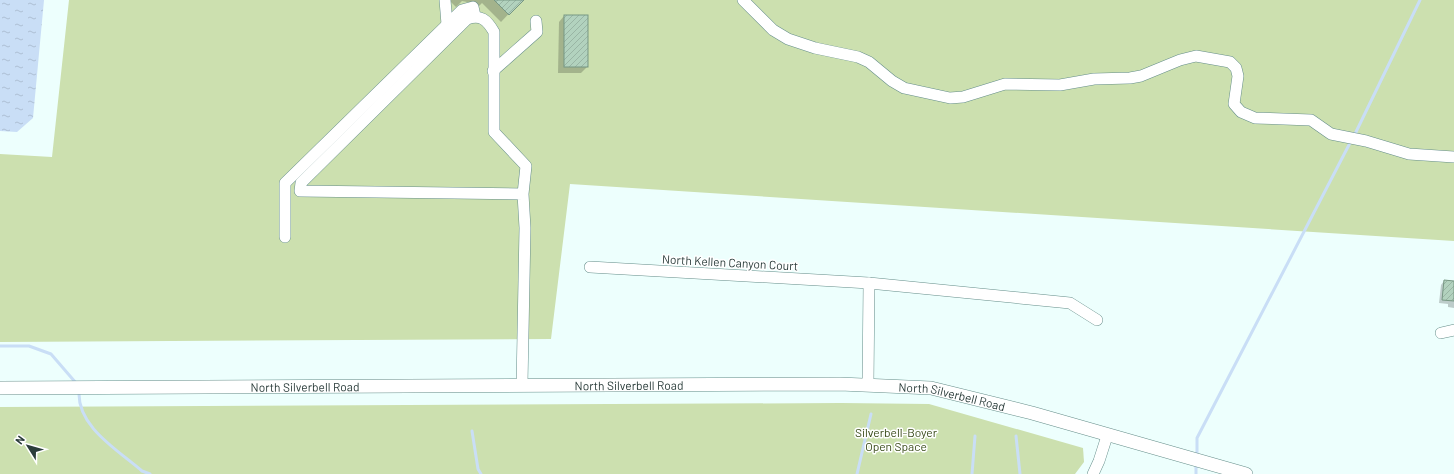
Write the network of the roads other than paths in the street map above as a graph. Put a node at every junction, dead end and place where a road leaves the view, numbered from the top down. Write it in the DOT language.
graph roads {
  1 [pos="444,0"];
  2 [pos="743,0"];
  3 [pos="475,16"];
  4 [pos="536,21"];
  5 [pos="447,24"];
  6 [pos="493,71"];
  7 [pos="1454,157"];
  8 [pos="523,194"];
  9 [pos="285,237"];
  10 [pos="590,267"];
  11 [pos="869,282"];
  12 [pos="1096,320"];
  13 [pos="1454,330"];
  14 [pos="1441,333"];
  15 [pos="522,385"];
  16 [pos="868,386"];
  17 [pos="0,388"];
  18 [pos="1107,436"];
  19 [pos="1211,469"];
  20 [pos="1093,474"];
  21 [pos="1246,474"];
  1 -- 5 [label="street"];
  2 -- 7 [label="street"];
  3 -- 5 [label="street"];
  3 -- 6 [label="street"];
  3 -- 8 [label="street"];
  4 -- 6 [label="street"];
  5 -- 9 [label="street"];
  6 -- 8 [label="street"];
  8 -- 15 [label="street"];
  10 -- 11 [label="street, North Kellen Canyon Court"];
  11 -- 12 [label="street, North Kellen Canyon Court"];
  11 -- 16 [label="street"];
  13 -- 14 [label="street"];
  15 -- 16 [label="main road, North Silverbell Road"];
  15 -- 17 [label="main road, North Silverbell Road"];
  16 -- 18 [label="main road, North Silverbell Road"];
  18 -- 19 [label="main road, North Silverbell Road"];
  18 -- 20 [label="street"];
  19 -- 21 [label="main road, North Silverbell Road"];
}
